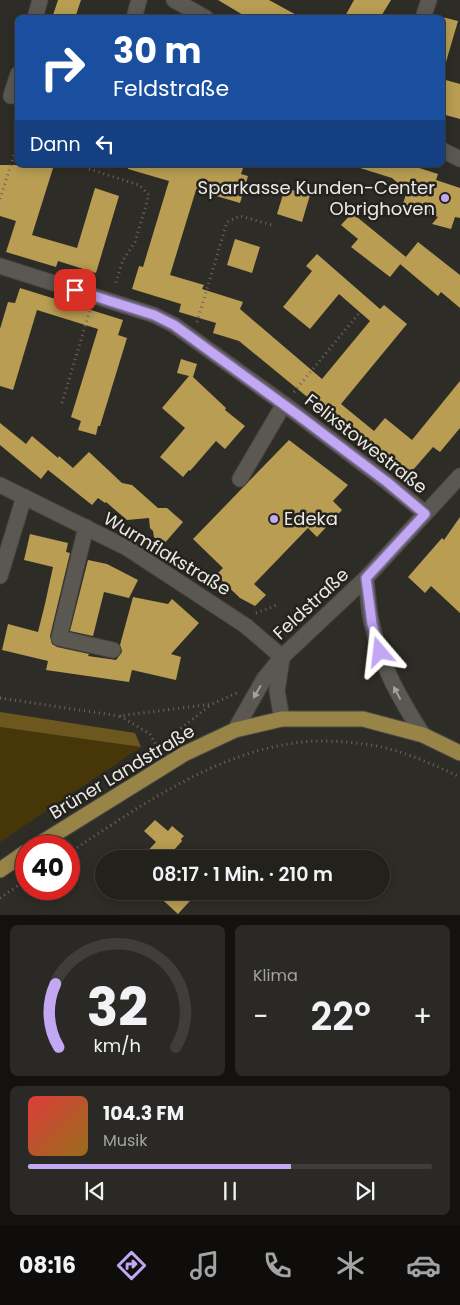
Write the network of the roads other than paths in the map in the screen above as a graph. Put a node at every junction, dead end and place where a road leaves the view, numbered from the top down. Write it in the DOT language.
graph roads {
  1 [pos="40,0"];
  2 [pos="140,0"];
  3 [pos="174,0"];
  4 [pos="429,0"];
  5 [pos="36,15"];
  6 [pos="135,15"];
  7 [pos="201,15"];
  8 [pos="424,15"];
  9 [pos="15,83"];
  10 [pos="11,96"];
  11 [pos="445,152"];
  12 [pos="460,159"];
  13 [pos="0,266"];
  14 [pos="284,404"];
  15 [pos="460,476"];
  16 [pos="240,479"];
  17 [pos="0,485"];
  18 [pos="24,497"];
  19 [pos="425,514"];
  20 [pos="86,527"];
  21 [pos="0,576"];
  22 [pos="366,578"];
  23 [pos="113,650"];
  24 [pos="282,657"];
  25 [pos="282,719"];
  26 [pos="235,730"];
  27 [pos="423,734"];
  28 [pos="460,753"];
  29 [pos="54,835"];
  30 [pos="15,860"];
  31 [pos="0,870"];
  1 -- 5 [label="street"];
  2 -- 6 [label="street"];
  3 -- 7 [label="street"];
  4 -- 8 [label="street"];
  9 -- 10 [label="street"];
  11 -- 12 [label="street"];
  13 -- 14 [label="street, Felixstowestraße"];
  14 -- 16 [label="street"];
  14 -- 19 [label="street, Felixstowestraße"];
  15 -- 19 [label="street, Feldstraße"];
  17 -- 18 [label="street, Wurmflakstraße"];
  18 -- 20 [label="street, Wurmflakstraße"];
  18 -- 21 [label="street"];
  19 -- 22 [label="street, Feldstraße"];
  20 -- 23 [label="street"];
  20 -- 24 [label="street, Wurmflakstraße"];
  22 -- 24 [label="street, Feldstraße"];
  27 -- 22 [label="street, Feldstraße, one-way"];
  24 -- 25 [label="street, Feldstraße"];
  24 -- 26 [label="street, Feldstraße, one-way"];
  25 -- 26 [label="main road, Brüner Landstraße"];
  25 -- 27 [label="main road, Brüner Landstraße"];
  26 -- 29 [label="main road, Brüner Landstraße"];
  27 -- 28 [label="main road, Brüner Landstraße"];
  30 -- 31 [label="main road"];
}
